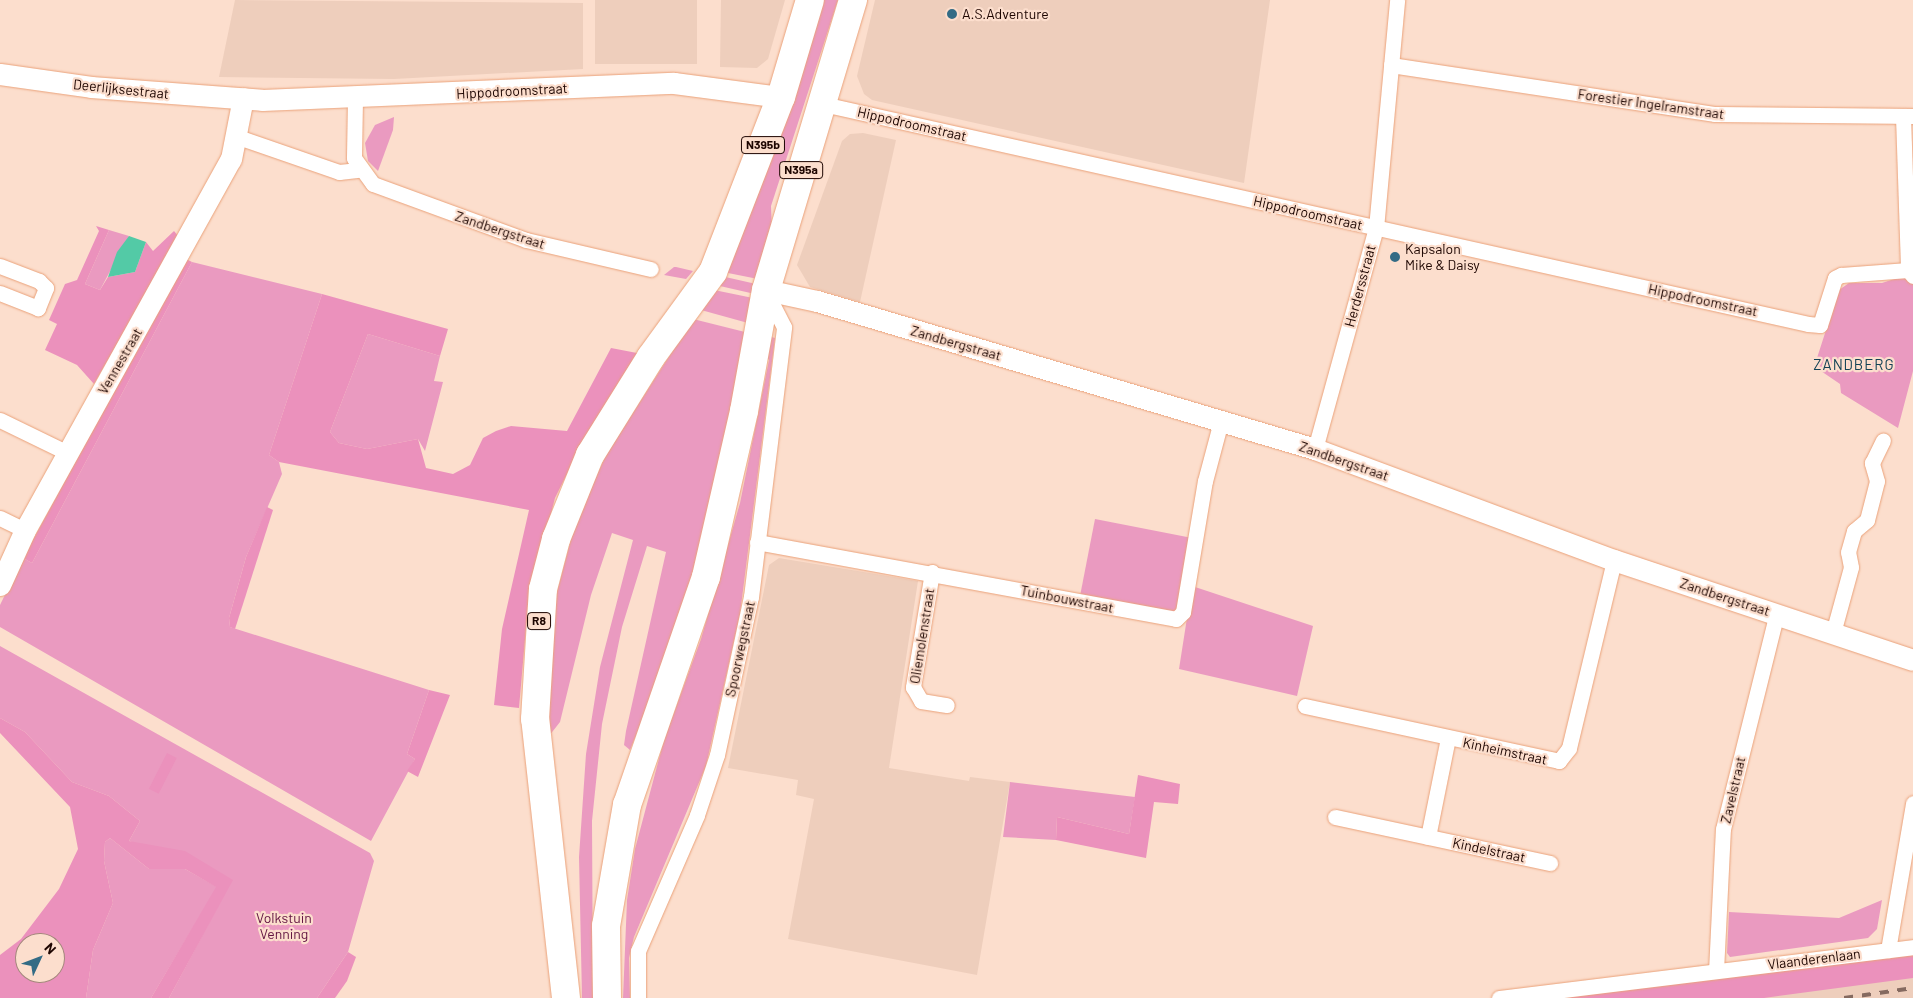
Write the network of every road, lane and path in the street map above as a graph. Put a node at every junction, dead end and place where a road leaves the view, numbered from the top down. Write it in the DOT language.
graph roads {
  1 [pos="810,0"];
  2 [pos="853,0"];
  3 [pos="1397,0"];
  4 [pos="1391,65"];
  5 [pos="0,74"];
  6 [pos="781,97"];
  7 [pos="243,98"];
  8 [pos="355,99"];
  9 [pos="823,104"];
  10 [pos="1908,116"];
  11 [pos="238,137"];
  12 [pos="359,170"];
  13 [pos="1376,228"];
  14 [pos="0,266"];
  15 [pos="651,268"];
  16 [pos="1911,273"];
  17 [pos="705,286"];
  18 [pos="766,290"];
  19 [pos="0,293"];
  20 [pos="0,420"];
  21 [pos="1221,421"];
  22 [pos="1882,440"];
  23 [pos="1315,449"];
  24 [pos="68,453"];
  25 [pos="0,518"];
  26 [pos="25,530"];
  27 [pos="757,542"];
  28 [pos="1614,560"];
  29 [pos="932,572"];
  30 [pos="0,585"];
  31 [pos="1777,614"];
  32 [pos="1833,633"];
  33 [pos="1913,660"];
  34 [pos="947,705"];
  35 [pos="1305,706"];
  36 [pos="1448,738"];
  37 [pos="1913,803"];
  38 [pos="1335,816"];
  39 [pos="1428,837"];
  40 [pos="1550,863"];
  41 [pos="1913,947"];
  42 [pos="1888,950"];
  43 [pos="1716,971"];
  44 [pos="566,998"];
  45 [pos="606,998"];
  46 [pos="638,998"];
  47 [pos="1499,998"];
  1 -- 6 [label="highway, N395b"];
  2 -- 9 [label="highway, N395a"];
  3 -- 4 [label="street, Herdersstraat"];
  4 -- 10 [label="street, Forestier Ingelramstraat"];
  4 -- 13 [label="street, Herdersstraat"];
  5 -- 7 [label="street, Deerlijksestraat"];
  6 -- 8 [label="street, Hippodroomstraat"];
  6 -- 17 [label="highway, N395b"];
  7 -- 8 [label="street, Hippodroomstraat"];
  7 -- 11 [label="street"];
  8 -- 12 [label="street"];
  9 -- 13 [label="street, Hippodroomstraat"];
  9 -- 18 [label="highway, N395a"];
  10 -- 16 [label="street"];
  11 -- 12 [label="street"];
  11 -- 24 [label="street, Vennestraat"];
  12 -- 15 [label="street, Zandbergstraat"];
  13 -- 16 [label="street, Hippodroomstraat"];
  13 -- 23 [label="street, Herdersstraat"];
  14 -- 19 [label="street"];
  17 -- 44 [label="highway, R8"];
  18 -- 21 [label="street, Zandbergstraat"];
  18 -- 27 [label="street, Spoorwegstraat"];
  18 -- 45 [label="highway"];
  20 -- 24 [label="street"];
  21 -- 23 [label="street, Zandbergstraat"];
  21 -- 29 [label="street, Tuinbouwstraat"];
  22 -- 32 [label="street"];
  23 -- 28 [label="street, Zandbergstraat"];
  24 -- 26 [label="street, Vennestraat"];
  25 -- 26 [label="street"];
  26 -- 30 [label="street, Vennestraat"];
  27 -- 29 [label="street, Tuinbouwstraat"];
  27 -- 46 [label="street, Spoorwegstraat"];
  28 -- 31 [label="street, Zandbergstraat"];
  28 -- 36 [label="street, Kinheimstraat"];
  29 -- 34 [label="street, Oliemolenstraat"];
  31 -- 32 [label="street, Zandbergstraat"];
  31 -- 43 [label="street, Zavelstraat"];
  32 -- 33 [label="street, Zandbergstraat"];
  35 -- 36 [label="street, Kinheimstraat"];
  36 -- 39 [label="street"];
  37 -- 42 [label="street"];
  38 -- 39 [label="street, Kindelstraat"];
  39 -- 40 [label="street, Kindelstraat"];
  41 -- 42 [label="street, Vlaanderenlaan"];
  42 -- 43 [label="street, Vlaanderenlaan"];
  43 -- 47 [label="street, Vlaanderenlaan"];
}
